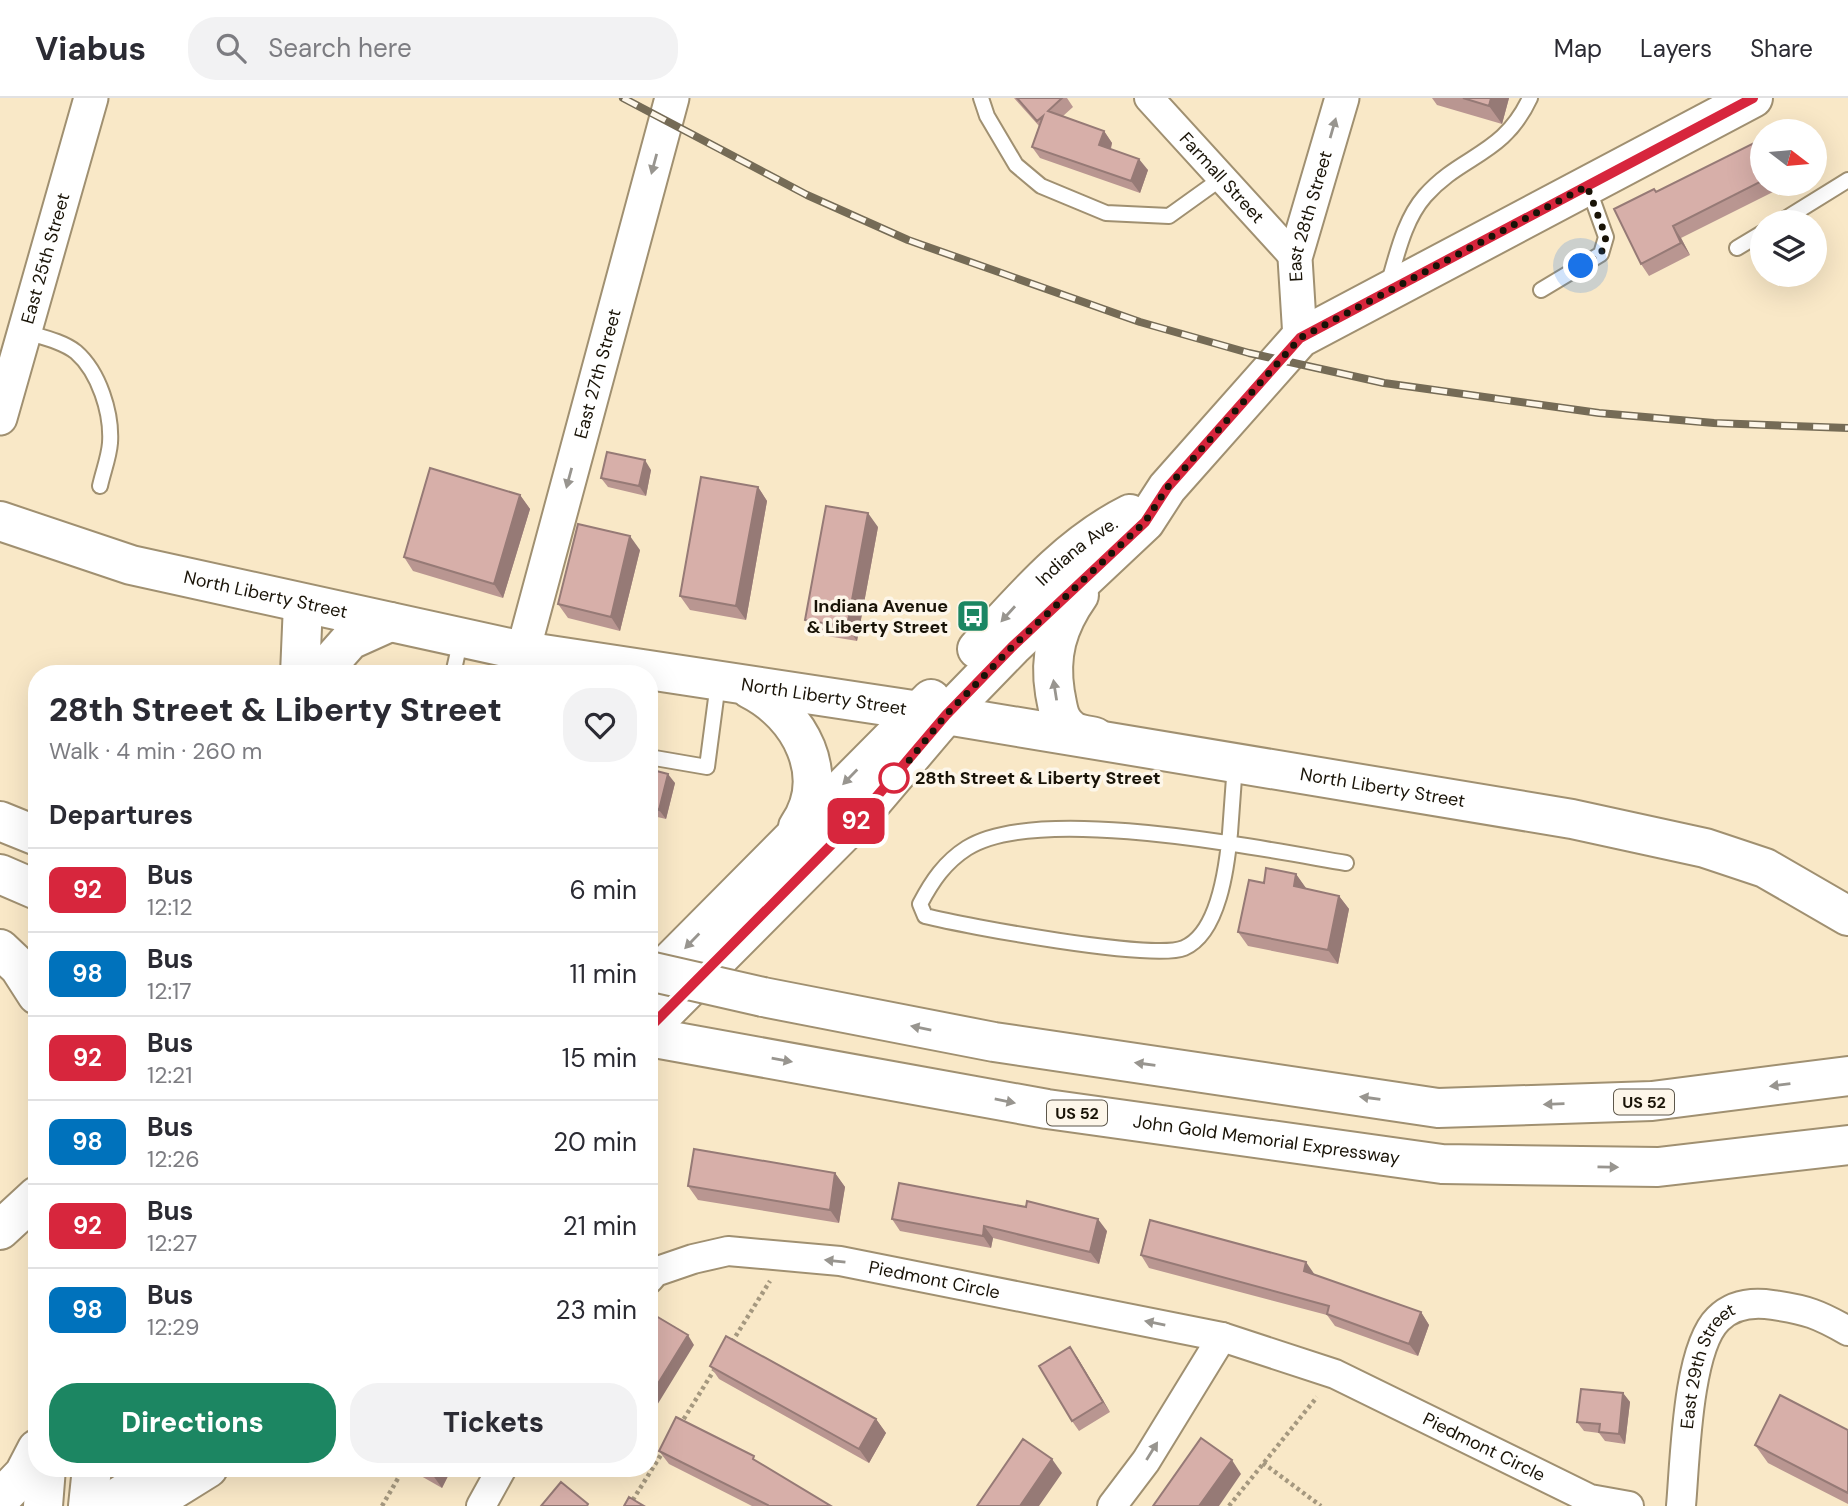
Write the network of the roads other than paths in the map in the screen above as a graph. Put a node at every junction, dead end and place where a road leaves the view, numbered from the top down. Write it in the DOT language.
graph roads {
  1 [pos="91,98"];
  2 [pos="672,98"];
  3 [pos="981,98"];
  4 [pos="1149,98"];
  5 [pos="1342,98"];
  6 [pos="1530,98"];
  7 [pos="1753,98"];
  8 [pos="1222,178"];
  9 [pos="1848,180"];
  10 [pos="1587,186"];
  11 [pos="1799,210"];
  12 [pos="1750,240"];
  13 [pos="1737,248"];
  14 [pos="1295,258"];
  15 [pos="1541,290"];
  16 [pos="1385,294"];
  17 [pos="24,332"];
  18 [pos="1300,338"];
  19 [pos="5,377"];
  20 [pos="0,418"];
  21 [pos="100,486"];
  22 [pos="1167,488"];
  23 [pos="0,521"];
  24 [pos="1097,569"];
  25 [pos="303,604"];
  26 [pos="390,622"];
  27 [pos="461,637"];
  28 [pos="532,660"];
  29 [pos="300,665"];
  30 [pos="328,665"];
  31 [pos="455,665"];
  32 [pos="576,665"];
  33 [pos="658,674"];
  34 [pos="729,682"];
  35 [pos="933,713"];
  36 [pos="1117,744"];
  37 [pos="658,759"];
  38 [pos="1235,763"];
  39 [pos="0,821"];
  40 [pos="28,832"];
  41 [pos="1229,844"];
  42 [pos="784,846"];
  43 [pos="1346,863"];
  44 [pos="0,874"];
  45 [pos="28,886"];
  46 [pos="1848,916"];
  47 [pos="0,949"];
  48 [pos="658,973"];
  49 [pos="658,975"];
  50 [pos="28,981"];
  51 [pos="658,985"];
  52 [pos="763,997"];
  53 [pos="658,1019"];
  54 [pos="658,1038"];
  55 [pos="658,1045"];
  56 [pos="715,1048"];
  57 [pos="1848,1076"];
  58 [pos="1848,1145"];
  59 [pos="28,1204"];
  60 [pos="0,1230"];
  61 [pos="658,1271"];
  62 [pos="1848,1331"];
  63 [pos="1222,1336"];
  64 [pos="28,1466"];
  65 [pos="45,1477"];
  66 [pos="91,1477"];
  67 [pos="150,1477"];
  68 [pos="194,1477"];
  69 [pos="497,1477"];
  70 [pos="0,1499"];
  71 [pos="1683,1505"];
  72 [pos="43,1506"];
  73 [pos="88,1506"];
  74 [pos="104,1506"];
  75 [pos="147,1506"];
  76 [pos="481,1506"];
  77 [pos="1112,1506"];
  78 [pos="1629,1506"];
  1 -- 17 [label="street, East 25th Street"];
  2 -- 28 [label="street, East 27th Street, one-way"];
  3 -- 8 [label="lane"];
  4 -- 8 [label="street, Farmall Street"];
  14 -- 5 [label="street, East 28th Street, one-way"];
  6 -- 16 [label="lane"];
  7 -- 10 [label="main road"];
  8 -- 14 [label="street, Farmall Street"];
  9 -- 11 [label="lane"];
  10 -- 15 [label="lane"];
  10 -- 16 [label="main road"];
  12 -- 13 [label="lane"];
  14 -- 18 [label="street, East 28th Street"];
  16 -- 18 [label="main road"];
  17 -- 19 [label="street, East 25th Street"];
  17 -- 21 [label="lane"];
  18 -- 22 [label="main road"];
  19 -- 20 [label="street, East 25th Street"];
  22 -- 24 [label="main road, Indiana Ave."];
  22 -- 35 [label="main road, Indiana Ave., one-way"];
  23 -- 25 [label="main road, North Liberty Street"];
  24 -- 35 [label="main road, Indiana Ave."];
  36 -- 24 [label="main road, one-way"];
  25 -- 26 [label="main road, North Liberty Street"];
  25 -- 29 [label="main road"];
  26 -- 27 [label="main road, North Liberty Street"];
  26 -- 30 [label="main road"];
  27 -- 28 [label="main road, North Liberty Street"];
  27 -- 31 [label="lane"];
  28 -- 32 [label="main road, North Liberty Street"];
  33 -- 34 [label="main road, North Liberty Street"];
  34 -- 35 [label="main road, North Liberty Street"];
  34 -- 37 [label="lane"];
  34 -- 42 [label="main road"];
  35 -- 36 [label="main road, North Liberty Street"];
  35 -- 42 [label="main road, Indiana Ave., one-way"];
  35 -- 53 [label="main road, Indiana Ave."];
  36 -- 38 [label="main road, North Liberty Street"];
  38 -- 41 [label="lane"];
  38 -- 46 [label="main road, North Liberty Street"];
  39 -- 40 [label="main road"];
  41 -- 41 [label="lane"];
  41 -- 43 [label="lane"];
  42 -- 49 [label="main road, Indiana Ave., one-way"];
  44 -- 45 [label="main road"];
  47 -- 50 [label="main road"];
  48 -- 52 [label="main road, bridge"];
  51 -- 52 [label="main road, US 52, bridge"];
  57 -- 52 [label="main road, US 52, one-way"];
  54 -- 56 [label="main road, John Gold Memorial Expressway / US 52"];
  55 -- 56 [label="main road"];
  56 -- 58 [label="main road, John Gold Memorial Expressway / US 52, one-way"];
  59 -- 60 [label="main road"];
  63 -- 61 [label="street, Piedmont Circle, one-way"];
  62 -- 71 [label="street, East 29th Street"];
  77 -- 63 [label="street, one-way"];
  63 -- 78 [label="street, Piedmont Circle"];
  64 -- 70 [label="main road"];
  65 -- 72 [label="main road"];
  66 -- 73 [label="main road"];
  67 -- 74 [label="main road"];
  68 -- 75 [label="main road"];
  69 -- 76 [label="street"];
}
